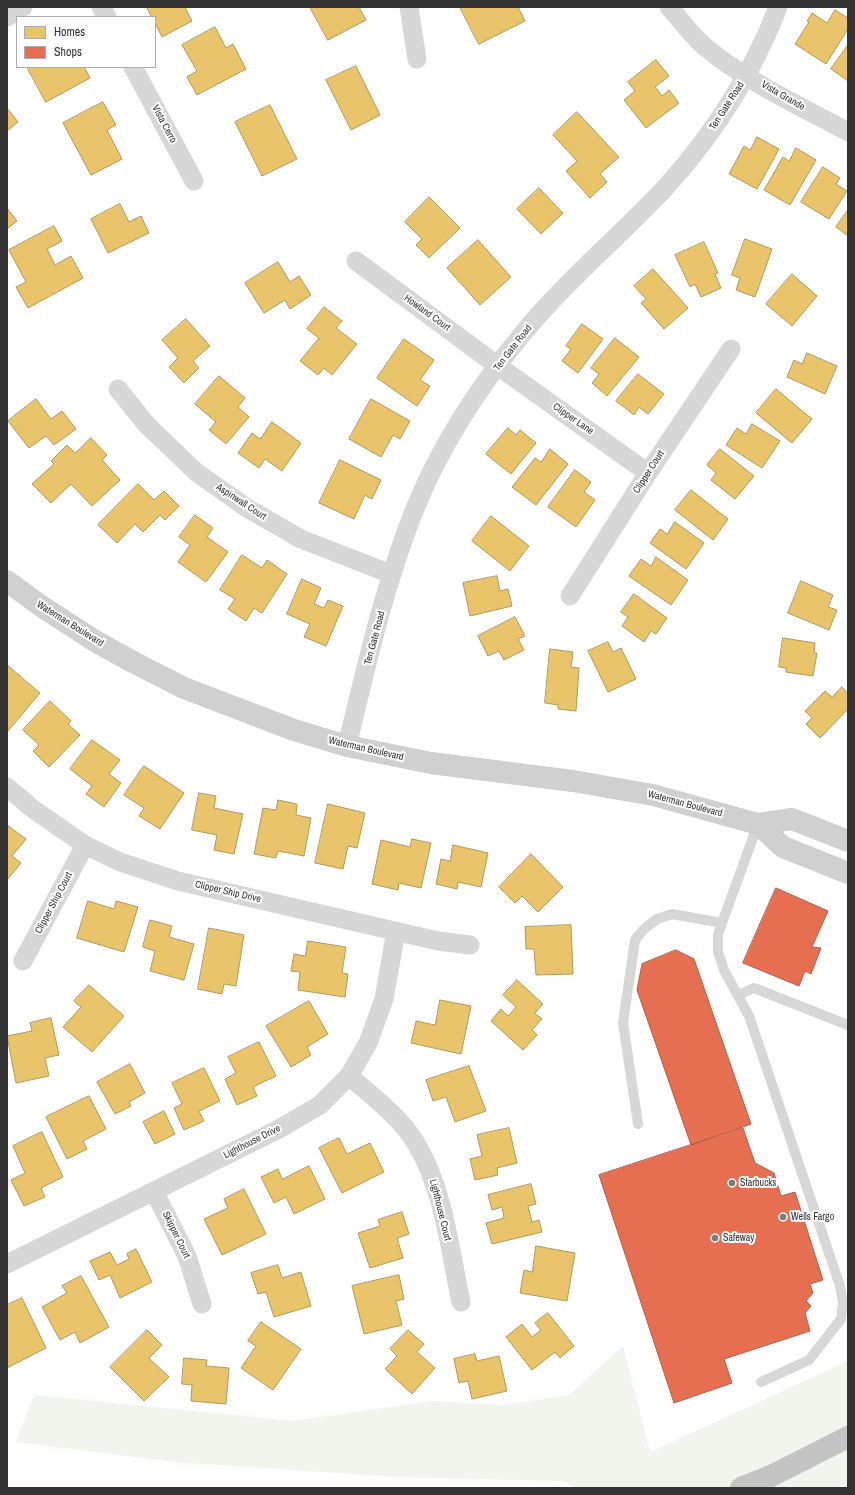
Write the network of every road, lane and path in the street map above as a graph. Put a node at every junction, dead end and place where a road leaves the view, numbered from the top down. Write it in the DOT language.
graph roads {
  1 [pos="23,7"];
  2 [pos="101,7"];
  3 [pos="409,7"];
  4 [pos="669,7"];
  5 [pos="778,7"];
  6 [pos="106,16"];
  7 [pos="7,17"];
  8 [pos="416,59"];
  9 [pos="134,68"];
  10 [pos="747,75"];
  11 [pos="848,132"];
  12 [pos="194,181"];
  13 [pos="356,261"];
  14 [pos="731,350"];
  15 [pos="498,366"];
  16 [pos="118,389"];
  17 [pos="648,472"];
  18 [pos="391,574"];
  19 [pos="7,581"];
  20 [pos="570,596"];
  21 [pos="347,746"];
  22 [pos="7,787"];
  23 [pos="758,824"];
  24 [pos="848,841"];
  25 [pos="86,845"];
  26 [pos="848,873"];
  27 [pos="722,923"];
  28 [pos="396,931"];
  29 [pos="470,945"];
  30 [pos="23,961"];
  31 [pos="738,995"];
  32 [pos="848,1025"];
  33 [pos="349,1076"];
  34 [pos="638,1124"];
  35 [pos="154,1191"];
  36 [pos="7,1264"];
  37 [pos="461,1302"];
  38 [pos="202,1304"];
  39 [pos="760,1382"];
  40 [pos="848,1437"];
  41 [pos="741,1488"];
  1 -- 7 [label="street"];
  2 -- 6 [label="street"];
  3 -- 8 [label="street"];
  4 -- 10 [label="street, Vista Grande"];
  5 -- 10 [label="street, Ten Gate Road"];
  9 -- 12 [label="street, Vista Cerro"];
  10 -- 11 [label="street, Vista Grande"];
  10 -- 15 [label="street, Ten Gate Road"];
  13 -- 15 [label="street, Howland Court"];
  14 -- 17 [label="street, Clipper Court"];
  15 -- 17 [label="street, Clipper Lane"];
  15 -- 18 [label="street, Ten Gate Road"];
  16 -- 18 [label="street, Aspinwall Court"];
  17 -- 20 [label="street, Clipper Court"];
  18 -- 21 [label="street, Ten Gate Road"];
  19 -- 21 [label="main road, Waterman Boulevard"];
  21 -- 23 [label="main road, Waterman Boulevard"];
  22 -- 25 [label="street, Clipper Ship Drive"];
  23 -- 24 [label="main road, Waterman Boulevard"];
  23 -- 26 [label="main road, Waterman Boulevard"];
  23 -- 27 [label="lane"];
  25 -- 28 [label="street, Clipper Ship Drive"];
  25 -- 30 [label="street, Clipper Ship Court"];
  27 -- 31 [label="lane"];
  27 -- 34 [label="lane"];
  28 -- 29 [label="street, Clipper Ship Drive"];
  28 -- 33 [label="street, Lighthouse Drive"];
  31 -- 32 [label="lane"];
  31 -- 39 [label="lane"];
  33 -- 35 [label="street, Lighthouse Drive"];
  33 -- 37 [label="street, Lighthouse Court"];
  35 -- 36 [label="street, Lighthouse Drive"];
  35 -- 38 [label="street, Skipper Court"];
  40 -- 41 [label="highway"];
}
